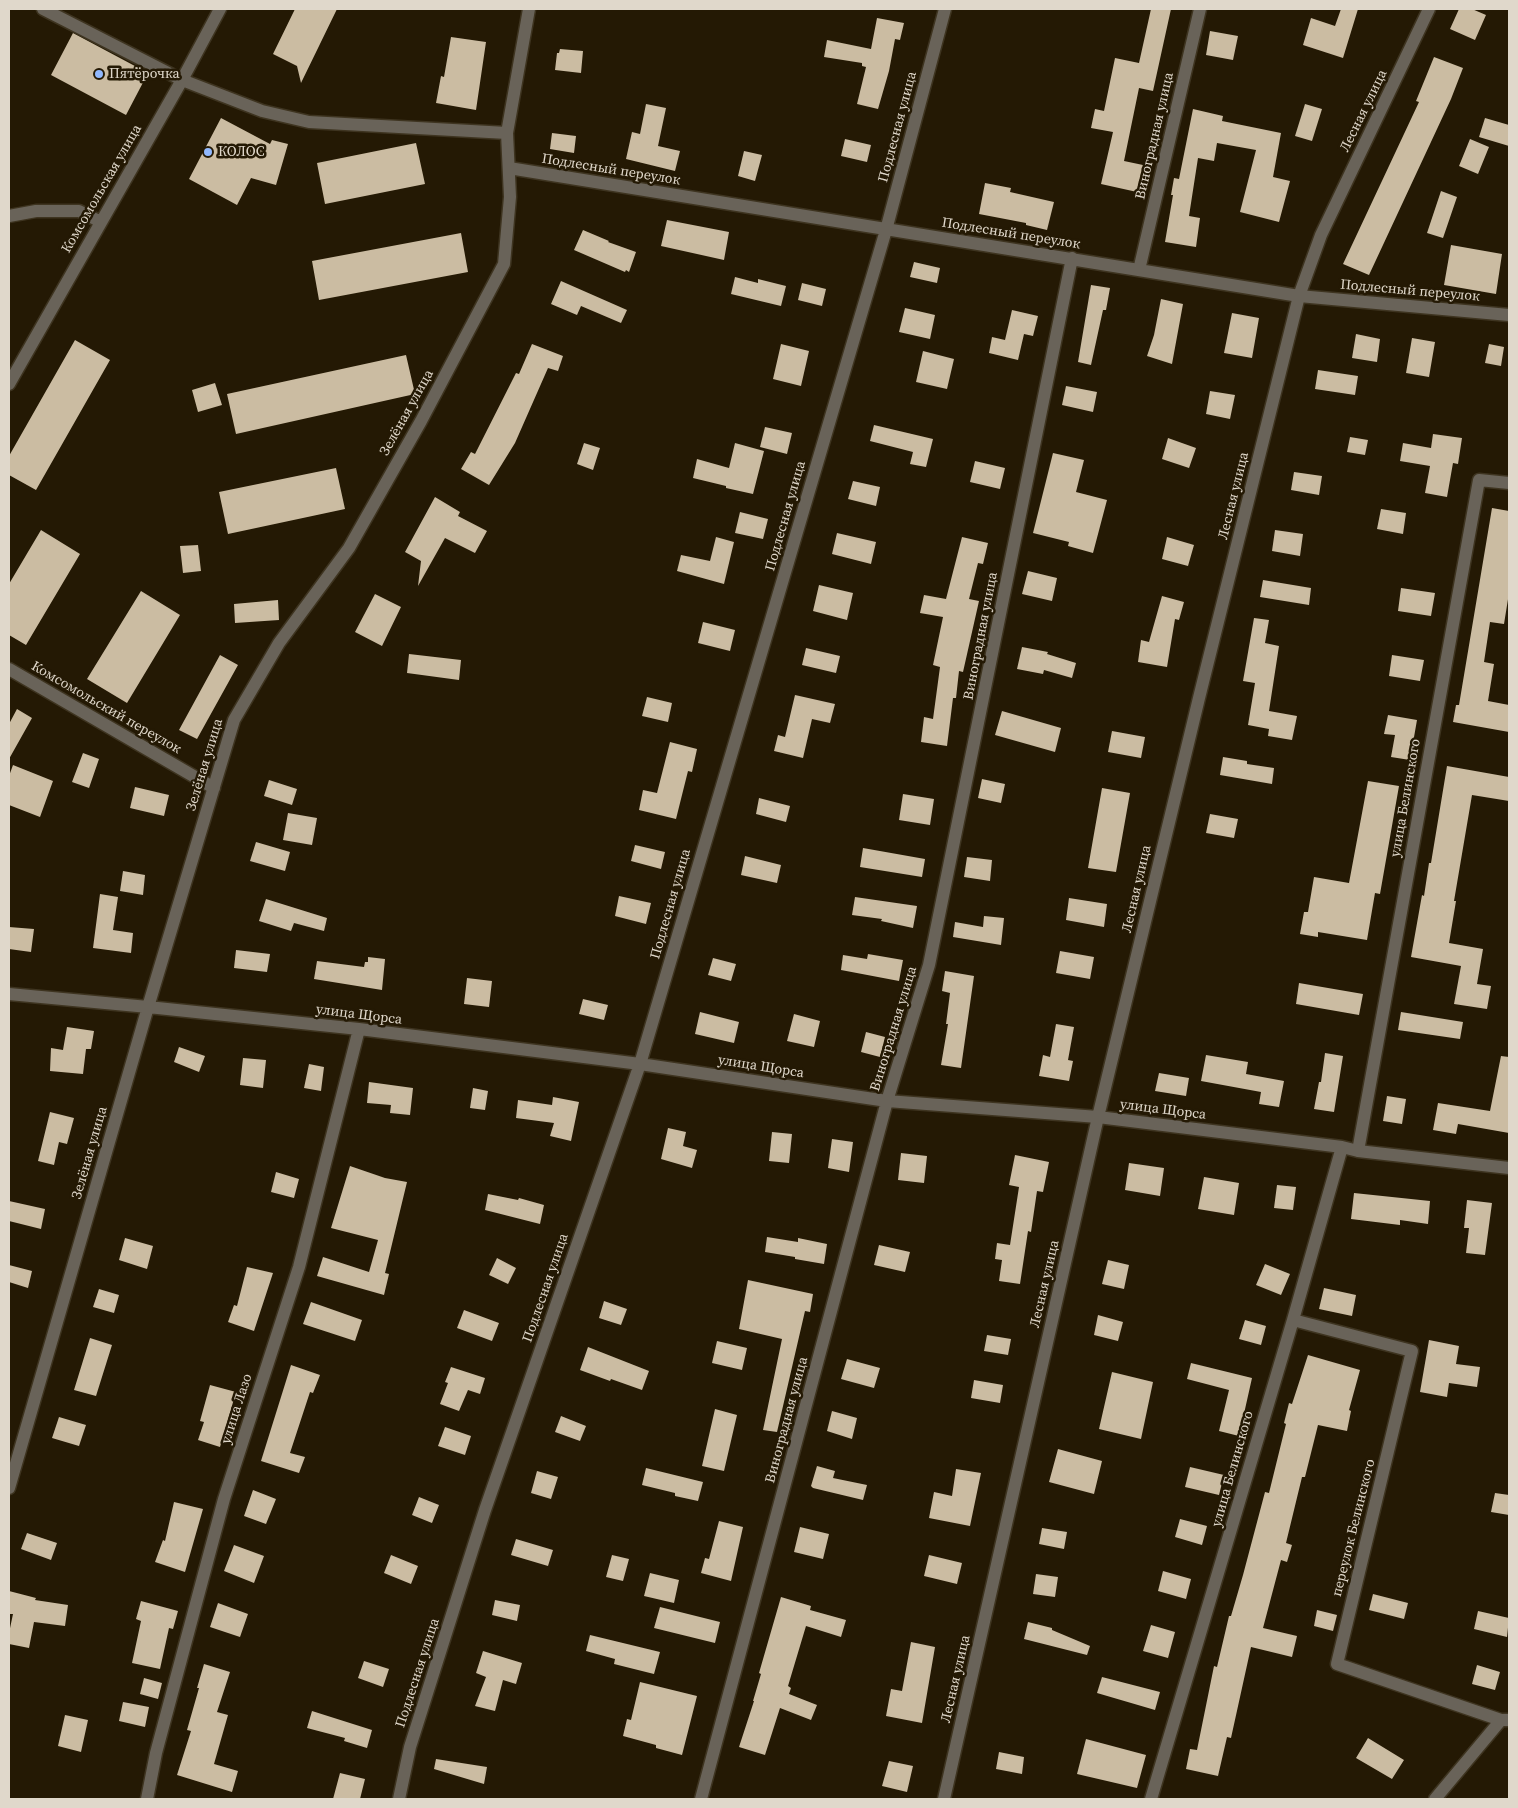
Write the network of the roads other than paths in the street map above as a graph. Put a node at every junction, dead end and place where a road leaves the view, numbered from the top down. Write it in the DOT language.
graph roads {
  1 [pos="43,9"];
  2 [pos="220,9"];
  3 [pos="529,9"];
  4 [pos="945,9"];
  5 [pos="1200,9"];
  6 [pos="1429,9"];
  7 [pos="182,80"];
  8 [pos="507,133"];
  9 [pos="509,168"];
  10 [pos="9,216"];
  11 [pos="101,222"];
  12 [pos="886,230"];
  13 [pos="1072,258"];
  14 [pos="1138,270"];
  15 [pos="1299,296"];
  16 [pos="1509,315"];
  17 [pos="9,384"];
  18 [pos="1509,483"];
  19 [pos="9,669"];
  20 [pos="214,788"];
  21 [pos="9,994"];
  22 [pos="148,1007"];
  23 [pos="359,1029"];
  24 [pos="640,1064"];
  25 [pos="887,1101"];
  26 [pos="1098,1117"];
  27 [pos="1342,1147"];
  28 [pos="1358,1151"];
  29 [pos="1509,1168"];
  30 [pos="1293,1320"];
  31 [pos="9,1488"];
  32 [pos="1505,1720"];
  33 [pos="147,1799"];
  34 [pos="399,1799"];
  35 [pos="701,1799"];
  36 [pos="944,1799"];
  37 [pos="1151,1799"];
  38 [pos="1435,1799"];
  1 -- 7 [label="street"];
  2 -- 7 [label="street, Комсомольская улица"];
  3 -- 8 [label="street, Зелёная улица"];
  4 -- 12 [label="street, Подлесная улица"];
  5 -- 14 [label="street, Виноградная улица"];
  6 -- 15 [label="street, Лесная улица"];
  7 -- 8 [label="street"];
  7 -- 11 [label="street, Комсомольская улица"];
  8 -- 9 [label="street, Зелёная улица"];
  9 -- 12 [label="street, Подлесный переулок"];
  9 -- 20 [label="street, Зелёная улица"];
  10 -- 11 [label="street"];
  11 -- 17 [label="street, Комсомольская улица"];
  12 -- 13 [label="street, Подлесный переулок"];
  12 -- 24 [label="street, Подлесная улица"];
  13 -- 14 [label="street, Подлесный переулок"];
  13 -- 25 [label="street, Виноградная улица"];
  14 -- 15 [label="street, Подлесный переулок"];
  15 -- 16 [label="street, Подлесный переулок"];
  15 -- 26 [label="street, Лесная улица"];
  18 -- 28 [label="street, улица Белинского"];
  19 -- 20 [label="street, Комсомольский переулок"];
  20 -- 22 [label="street, Зелёная улица"];
  21 -- 22 [label="street, улица Щорса"];
  22 -- 23 [label="street, улица Щорса"];
  22 -- 31 [label="street, Зелёная улица"];
  23 -- 24 [label="street, улица Щорса"];
  23 -- 33 [label="street, улица Лазо"];
  24 -- 25 [label="street, улица Щорса"];
  24 -- 34 [label="street, Подлесная улица"];
  25 -- 26 [label="street, улица Щорса"];
  25 -- 35 [label="street, Виноградная улица"];
  26 -- 27 [label="street, улица Щорса"];
  26 -- 36 [label="street, Лесная улица"];
  27 -- 28 [label="street, улица Щорса"];
  27 -- 30 [label="street, улица Белинского"];
  28 -- 29 [label="street, улица Щорса"];
  30 -- 32 [label="street, переулок Белинского"];
  30 -- 37 [label="street, улица Белинского"];
  32 -- 38 [label="street"];
}
